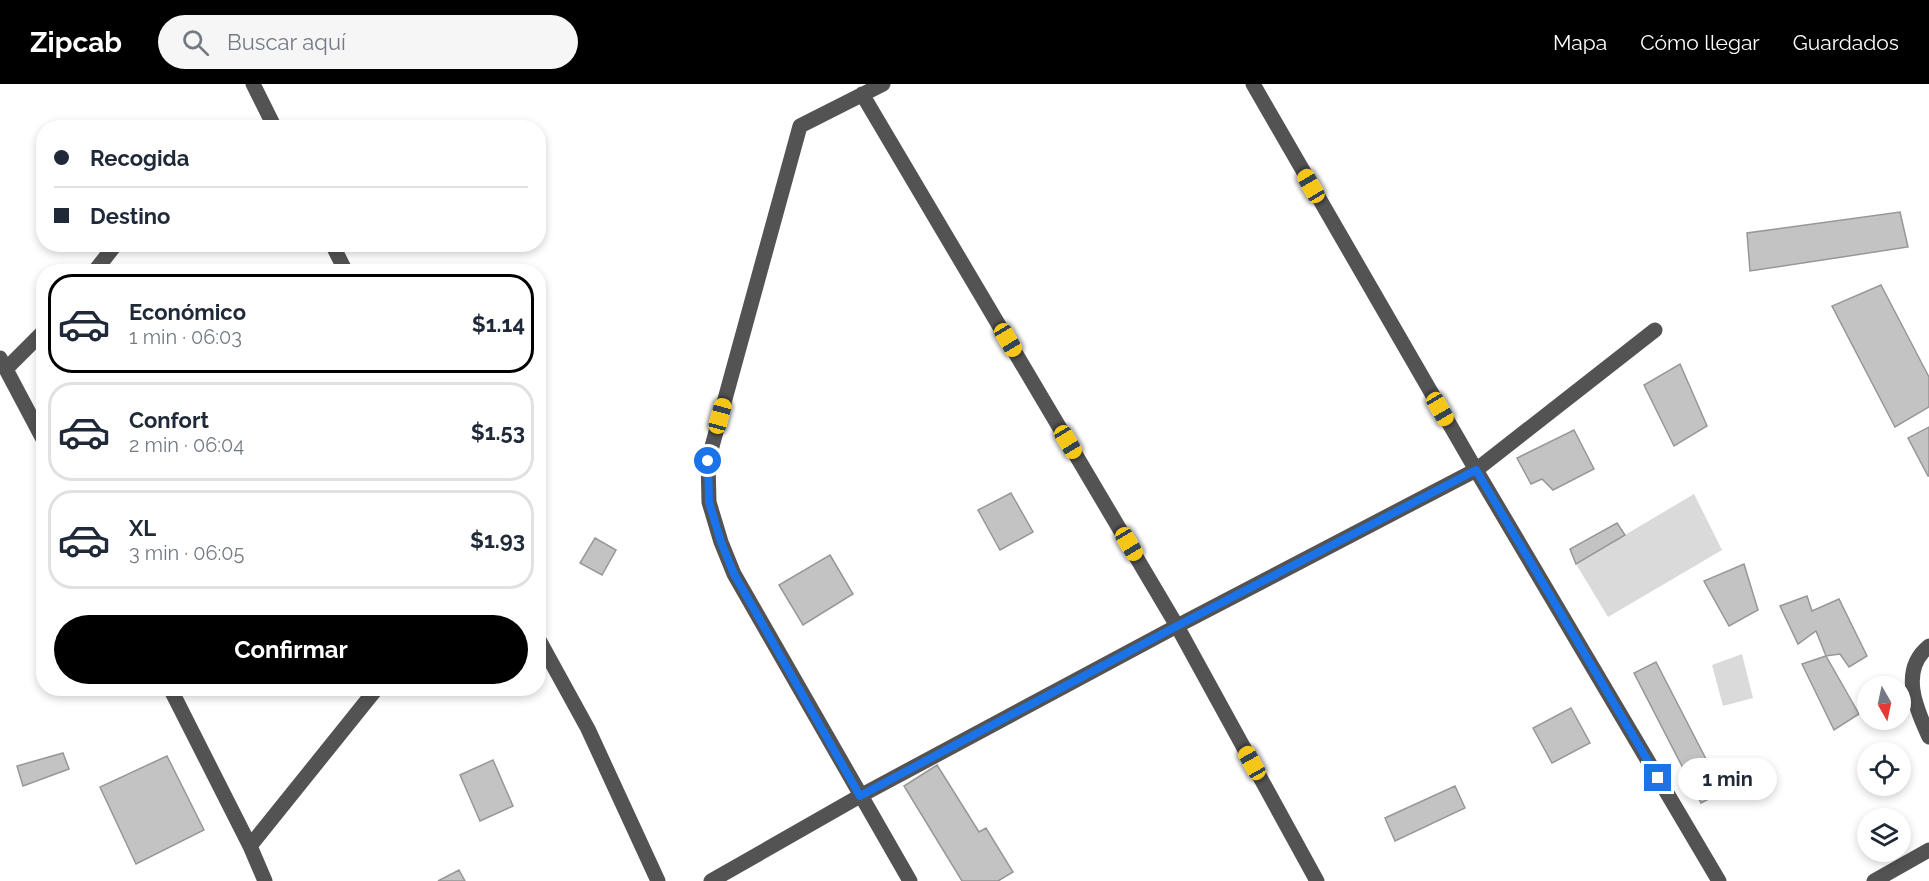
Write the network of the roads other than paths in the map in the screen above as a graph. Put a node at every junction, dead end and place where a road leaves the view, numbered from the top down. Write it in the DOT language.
graph roads {
  1 [pos="253,84"];
  2 [pos="883,84"];
  3 [pos="1253,84"];
  4 [pos="862,94"];
  5 [pos="271,120"];
  6 [pos="110,252"];
  7 [pos="100,264"];
  8 [pos="1655,330"];
  9 [pos="36,337"];
  10 [pos="3,363"];
  11 [pos="36,426"];
  12 [pos="1476,470"];
  13 [pos="1177,626"];
  14 [pos="1929,646"];
  15 [pos="546,653"];
  16 [pos="174,696"];
  17 [pos="371,696"];
  18 [pos="1929,737"];
  19 [pos="860,796"];
  20 [pos="250,846"];
  21 [pos="1929,850"];
  22 [pos="265,881"];
  23 [pos="658,881"];
  24 [pos="711,881"];
  25 [pos="910,881"];
  26 [pos="1317,881"];
  27 [pos="1719,881"];
  28 [pos="1874,881"];
  1 -- 5 [label="street"];
  2 -- 4 [label="street"];
  3 -- 12 [label="street"];
  4 -- 13 [label="street"];
  4 -- 19 [label="street"];
  6 -- 7 [label="street"];
  8 -- 12 [label="street"];
  9 -- 10 [label="street"];
  10 -- 11 [label="street"];
  12 -- 13 [label="street"];
  12 -- 27 [label="street"];
  13 -- 19 [label="street"];
  13 -- 26 [label="street"];
  14 -- 18 [label="street"];
  15 -- 23 [label="street"];
  16 -- 20 [label="street"];
  17 -- 20 [label="street"];
  19 -- 24 [label="street"];
  19 -- 25 [label="street"];
  20 -- 22 [label="street"];
  21 -- 28 [label="street"];
}
